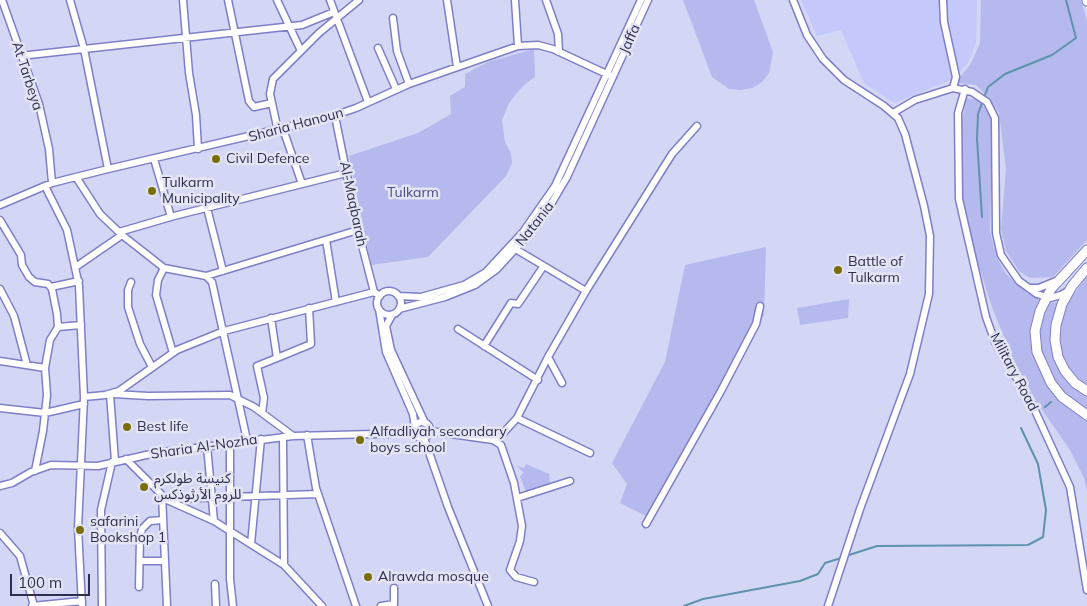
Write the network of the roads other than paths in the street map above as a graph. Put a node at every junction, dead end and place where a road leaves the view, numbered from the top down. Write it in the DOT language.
graph roads {
  1 [pos="2,0"];
  2 [pos="70,0"];
  3 [pos="183,0"];
  4 [pos="228,0"];
  5 [pos="277,0"];
  6 [pos="330,0"];
  7 [pos="359,0"];
  8 [pos="447,0"];
  9 [pos="515,0"];
  10 [pos="546,0"];
  11 [pos="641,0"];
  12 [pos="648,0"];
  13 [pos="793,0"];
  14 [pos="943,0"];
  15 [pos="335,16"];
  16 [pos="9,18"];
  17 [pos="393,18"];
  18 [pos="0,20"];
  19 [pos="289,26"];
  20 [pos="234,32"];
  21 [pos="186,37"];
  22 [pos="518,46"];
  23 [pos="378,48"];
  24 [pos="84,49"];
  25 [pos="301,51"];
  26 [pos="559,52"];
  27 [pos="20,56"];
  28 [pos="457,67"];
  29 [pos="610,76"];
  30 [pos="409,84"];
  31 [pos="953,88"];
  32 [pos="396,89"];
  33 [pos="965,90"];
  34 [pos="368,102"];
  35 [pos="272,103"];
  36 [pos="893,113"];
  37 [pos="335,116"];
  38 [pos="697,126"];
  39 [pos="280,130"];
  40 [pos="198,149"];
  41 [pos="154,159"];
  42 [pos="108,169"];
  43 [pos="346,172"];
  44 [pos="76,177"];
  45 [pos="302,184"];
  46 [pos="49,185"];
  47 [pos="0,205"];
  48 [pos="207,208"];
  49 [pos="171,217"];
  50 [pos="0,220"];
  51 [pos="358,230"];
  52 [pos="120,234"];
  53 [pos="326,240"];
  54 [pos="513,248"];
  55 [pos="1087,250"];
  56 [pos="77,266"];
  57 [pos="543,267"];
  58 [pos="164,268"];
  59 [pos="1087,268"];
  60 [pos="223,271"];
  61 [pos="206,276"];
  62 [pos="1059,280"];
  63 [pos="79,281"];
  64 [pos="131,282"];
  65 [pos="1072,286"];
  66 [pos="51,287"];
  67 [pos="1026,288"];
  68 [pos="0,289"];
  69 [pos="586,291"];
  70 [pos="374,292"];
  71 [pos="380,296"];
  72 [pos="398,296"];
  73 [pos="1045,298"];
  74 [pos="336,302"];
  75 [pos="760,306"];
  76 [pos="309,308"];
  77 [pos="379,309"];
  78 [pos="399,309"];
  79 [pos="392,314"];
  80 [pos="271,318"];
  81 [pos="81,325"];
  82 [pos="58,327"];
  83 [pos="458,329"];
  84 [pos="224,332"];
  85 [pos="484,346"];
  86 [pos="173,353"];
  87 [pos="548,357"];
  88 [pos="277,358"];
  89 [pos="0,361"];
  90 [pos="27,366"];
  91 [pos="152,367"];
  92 [pos="45,368"];
  93 [pos="538,380"];
  94 [pos="562,383"];
  95 [pos="1087,391"];
  96 [pos="111,394"];
  97 [pos="238,399"];
  98 [pos="84,400"];
  99 [pos="0,408"];
  100 [pos="262,413"];
  101 [pos="45,414"];
  102 [pos="1087,415"];
  103 [pos="516,418"];
  104 [pos="425,423"];
  105 [pos="415,430"];
  106 [pos="430,431"];
  107 [pos="307,435"];
  108 [pos="293,436"];
  109 [pos="283,437"];
  110 [pos="424,438"];
  111 [pos="261,439"];
  112 [pos="246,440"];
  113 [pos="496,441"];
  114 [pos="230,442"];
  115 [pos="207,446"];
  116 [pos="590,453"];
  117 [pos="126,459"];
  118 [pos="114,461"];
  119 [pos="79,466"];
  120 [pos="35,471"];
  121 [pos="570,481"];
  122 [pos="0,486"];
  123 [pos="284,494"];
  124 [pos="318,494"];
  125 [pos="230,496"];
  126 [pos="165,497"];
  127 [pos="195,497"];
  128 [pos="212,497"];
  129 [pos="256,497"];
  130 [pos="517,498"];
  131 [pos="184,507"];
  132 [pos="163,520"];
  133 [pos="214,521"];
  134 [pos="646,524"];
  135 [pos="231,532"];
  136 [pos="1,536"];
  137 [pos="251,544"];
  138 [pos="140,561"];
  139 [pos="165,561"];
  140 [pos="284,565"];
  141 [pos="534,582"];
  142 [pos="215,584"];
  143 [pos="139,587"];
  144 [pos="394,588"];
  145 [pos="1087,590"];
  146 [pos="82,603"];
  147 [pos="33,606"];
  148 [pos="102,606"];
  149 [pos="167,606"];
  150 [pos="216,606"];
  151 [pos="233,606"];
  152 [pos="321,606"];
  153 [pos="356,606"];
  154 [pos="381,606"];
  155 [pos="488,606"];
  156 [pos="828,606"];
  1 -- 16 [label="street, At Tarbeya"];
  2 -- 24 [label="street"];
  3 -- 21 [label="street"];
  4 -- 20 [label="street"];
  5 -- 19 [label="street"];
  6 -- 15 [label="street"];
  7 -- 15 [label="street"];
  8 -- 28 [label="street"];
  9 -- 22 [label="street"];
  10 -- 26 [label="street"];
  11 -- 29 [label="street, Jaffa"];
  12 -- 29 [label="street, Jaffa"];
  13 -- 36 [label="street"];
  14 -- 31 [label="street"];
  15 -- 19 [label="street"];
  15 -- 25 [label="street"];
  15 -- 34 [label="street"];
  16 -- 18 [label="street"];
  16 -- 27 [label="street, At Tarbeya"];
  17 -- 30 [label="street"];
  19 -- 20 [label="street"];
  19 -- 25 [label="street"];
  20 -- 21 [label="street"];
  20 -- 35 [label="street"];
  21 -- 24 [label="street"];
  21 -- 40 [label="street"];
  22 -- 26 [label="street, Sharia Hanoun"];
  22 -- 28 [label="street, Sharia Hanoun"];
  23 -- 32 [label="street"];
  24 -- 27 [label="street"];
  24 -- 42 [label="street"];
  25 -- 35 [label="street"];
  26 -- 29 [label="street, Sharia Hanoun"];
  27 -- 46 [label="street, At Tarbeya"];
  28 -- 30 [label="street, Sharia Hanoun"];
  29 -- 54 [label="street, Natania"];
  30 -- 32 [label="street, Sharia Hanoun"];
  31 -- 33 [label="street"];
  31 -- 36 [label="street"];
  32 -- 34 [label="street, Sharia Hanoun"];
  33 -- 67 [label="street"];
  33 -- 145 [label="street, Military Road"];
  34 -- 37 [label="street, Sharia Hanoun"];
  35 -- 39 [label="street"];
  36 -- 156 [label="street"];
  37 -- 39 [label="street, Sharia Hanoun"];
  37 -- 43 [label="street, Al-Maqbarah"];
  38 -- 69 [label="street"];
  39 -- 40 [label="street, Sharia Hanoun"];
  39 -- 45 [label="street"];
  40 -- 41 [label="street, Sharia Hanoun"];
  41 -- 42 [label="street, Sharia Hanoun"];
  41 -- 49 [label="street"];
  42 -- 44 [label="street, Sharia Hanoun"];
  43 -- 45 [label="street"];
  43 -- 51 [label="street, Al-Maqbarah"];
  44 -- 46 [label="street, Sharia Hanoun"];
  44 -- 52 [label="street"];
  45 -- 48 [label="street"];
  46 -- 47 [label="street, Sharia Hanoun"];
  46 -- 56 [label="street, At Tarbeya"];
  48 -- 49 [label="street"];
  48 -- 60 [label="street"];
  49 -- 52 [label="street"];
  50 -- 66 [label="street"];
  51 -- 53 [label="street"];
  51 -- 70 [label="street, Al-Maqbarah"];
  52 -- 56 [label="street"];
  52 -- 58 [label="street"];
  53 -- 60 [label="street"];
  53 -- 74 [label="street"];
  54 -- 57 [label="street"];
  54 -- 72 [label="street, Natania"];
  54 -- 78 [label="street, Natania"];
  55 -- 62 [label="highway"];
  56 -- 63 [label="street, At Tarbeya"];
  57 -- 69 [label="street"];
  57 -- 85 [label="street"];
  58 -- 61 [label="street"];
  58 -- 86 [label="street"];
  59 -- 65 [label="highway"];
  60 -- 61 [label="street"];
  61 -- 84 [label="street"];
  62 -- 67 [label="street"];
  62 -- 73 [label="highway"];
  63 -- 66 [label="street"];
  63 -- 81 [label="street, At Tarbeya"];
  64 -- 91 [label="street"];
  65 -- 73 [label="street"];
  65 -- 95 [label="highway"];
  66 -- 82 [label="street"];
  67 -- 73 [label="street"];
  68 -- 90 [label="street"];
  69 -- 87 [label="street"];
  70 -- 71 [label="street"];
  70 -- 74 [label="street"];
  71 -- 72 [label="street"];
  71 -- 77 [label="street"];
  72 -- 78 [label="street"];
  73 -- 102 [label="highway"];
  74 -- 76 [label="street"];
  75 -- 134 [label="street"];
  76 -- 80 [label="street"];
  76 -- 88 [label="street"];
  77 -- 79 [label="street"];
  77 -- 105 [label="street"];
  78 -- 79 [label="street"];
  79 -- 104 [label="street"];
  80 -- 84 [label="street"];
  80 -- 88 [label="street"];
  81 -- 82 [label="street"];
  81 -- 98 [label="street, At Tarbeya"];
  82 -- 92 [label="street"];
  83 -- 85 [label="street"];
  84 -- 86 [label="street"];
  84 -- 97 [label="street"];
  85 -- 93 [label="street"];
  86 -- 91 [label="street"];
  87 -- 93 [label="street"];
  87 -- 94 [label="street"];
  88 -- 100 [label="street"];
  89 -- 90 [label="street"];
  90 -- 92 [label="street"];
  91 -- 96 [label="street"];
  92 -- 101 [label="street"];
  93 -- 103 [label="street"];
  96 -- 97 [label="street"];
  96 -- 98 [label="street"];
  96 -- 118 [label="street"];
  97 -- 100 [label="street"];
  97 -- 112 [label="street"];
  98 -- 101 [label="street"];
  98 -- 119 [label="street, At Tarbeya"];
  99 -- 101 [label="street"];
  100 -- 108 [label="street"];
  101 -- 120 [label="street"];
  103 -- 113 [label="street"];
  103 -- 116 [label="street"];
  104 -- 105 [label="street"];
  104 -- 106 [label="street"];
  105 -- 107 [label="street, Sharia Al-Nozha"];
  105 -- 110 [label="street"];
  106 -- 110 [label="street"];
  106 -- 113 [label="street"];
  107 -- 108 [label="street, Sharia Al-Nozha"];
  107 -- 124 [label="street"];
  108 -- 109 [label="street, Sharia Al-Nozha"];
  109 -- 111 [label="street, Sharia Al-Nozha"];
  109 -- 123 [label="street"];
  110 -- 155 [label="street"];
  111 -- 112 [label="street, Sharia Al-Nozha"];
  111 -- 129 [label="street"];
  112 -- 114 [label="street, Sharia Al-Nozha"];
  113 -- 130 [label="street"];
  114 -- 115 [label="street, Sharia Al-Nozha"];
  114 -- 125 [label="street"];
  115 -- 117 [label="street, Sharia Al-Nozha"];
  115 -- 128 [label="street"];
  117 -- 118 [label="street, Sharia Al-Nozha"];
  117 -- 126 [label="street"];
  118 -- 119 [label="street, Sharia Al-Nozha"];
  118 -- 148 [label="street"];
  119 -- 120 [label="street, Sharia Al-Nozha"];
  119 -- 146 [label="street, At Tarbeya"];
  120 -- 122 [label="street, Sharia Al-Nozha"];
  121 -- 130 [label="street"];
  123 -- 124 [label="street"];
  123 -- 129 [label="street"];
  123 -- 140 [label="street"];
  124 -- 153 [label="street"];
  125 -- 128 [label="street"];
  125 -- 129 [label="street"];
  125 -- 135 [label="street"];
  126 -- 127 [label="street"];
  126 -- 131 [label="street"];
  126 -- 132 [label="street"];
  127 -- 128 [label="street"];
  127 -- 131 [label="street"];
  128 -- 133 [label="street"];
  129 -- 137 [label="street"];
  130 -- 141 [label="street"];
  131 -- 133 [label="street"];
  132 -- 138 [label="street"];
  132 -- 139 [label="street"];
  133 -- 135 [label="street"];
  135 -- 137 [label="street"];
  135 -- 151 [label="street"];
  136 -- 147 [label="street"];
  137 -- 140 [label="street"];
  138 -- 139 [label="street"];
  138 -- 143 [label="street"];
  139 -- 149 [label="street"];
  140 -- 152 [label="street"];
  142 -- 150 [label="street"];
  144 -- 154 [label="street"];
  146 -- 147 [label="street"];
}
